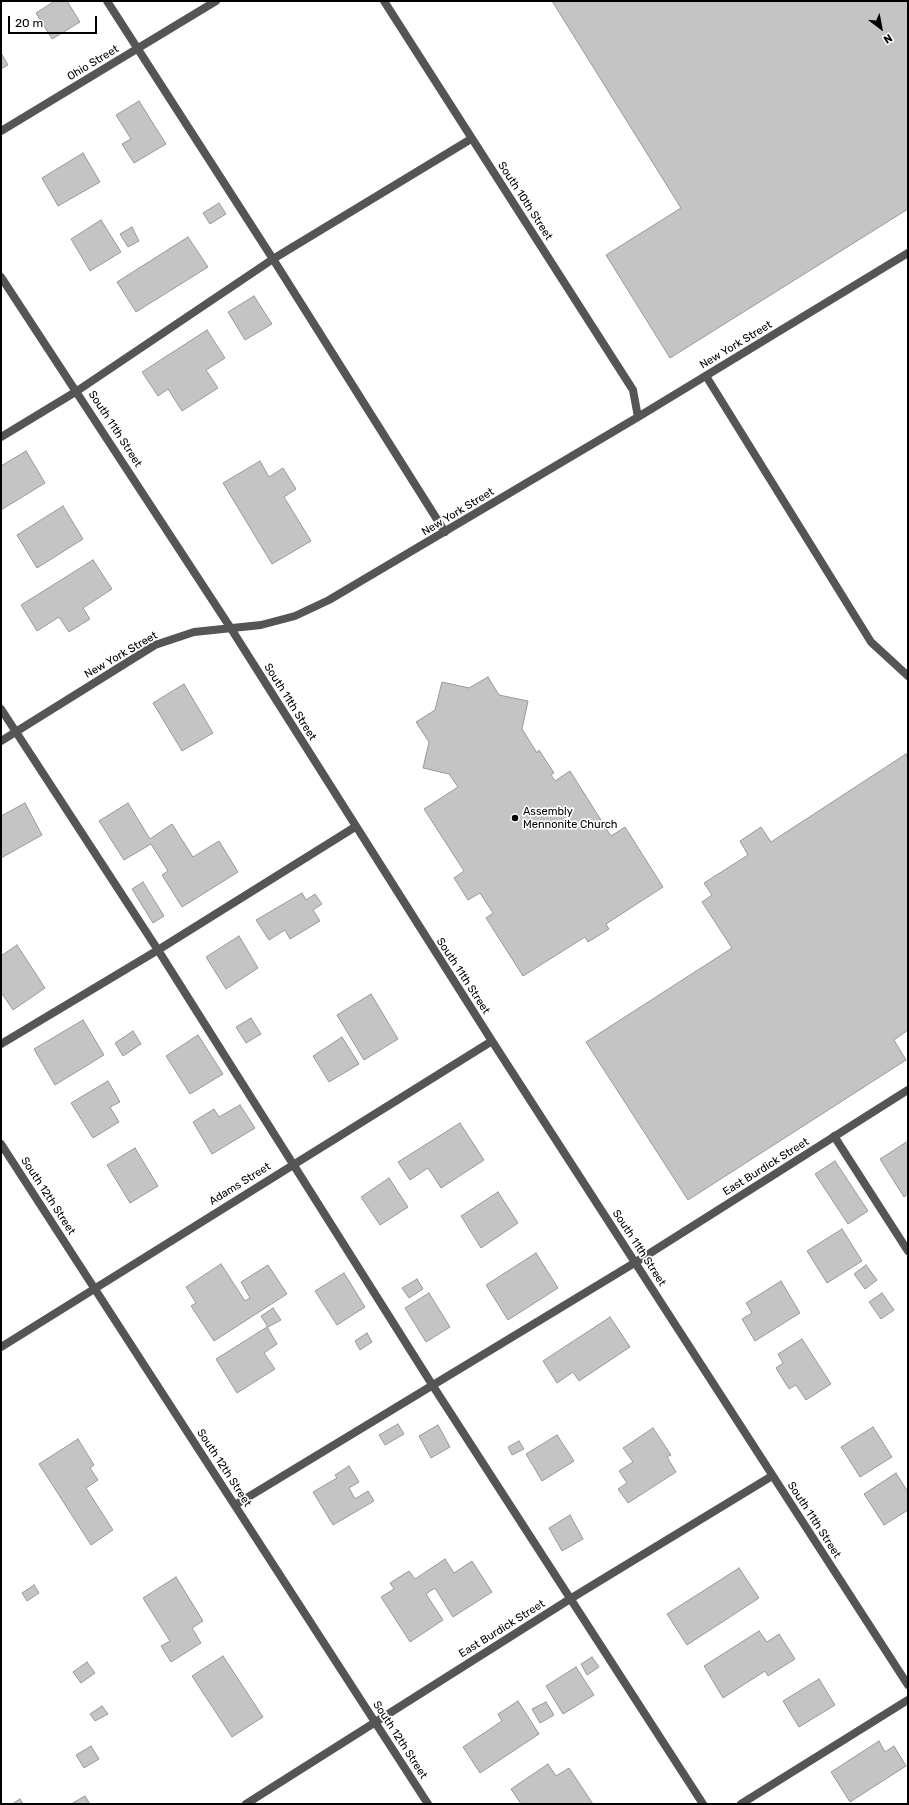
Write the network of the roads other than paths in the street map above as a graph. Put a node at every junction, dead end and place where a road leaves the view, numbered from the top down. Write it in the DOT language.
graph roads {
  1 [pos="107,1"];
  2 [pos="216,1"];
  3 [pos="384,1"];
  4 [pos="138,49"];
  5 [pos="1,131"];
  6 [pos="471,139"];
  7 [pos="908,253"];
  8 [pos="274,259"];
  9 [pos="1,277"];
  10 [pos="706,376"];
  11 [pos="76,390"];
  12 [pos="638,417"];
  13 [pos="1,438"];
  14 [pos="445,532"];
  15 [pos="230,627"];
  16 [pos="908,676"];
  17 [pos="1,709"];
  18 [pos="16,732"];
  19 [pos="1,741"];
  20 [pos="355,827"];
  21 [pos="158,950"];
  22 [pos="492,1041"];
  23 [pos="1,1044"];
  24 [pos="908,1090"];
  25 [pos="834,1136"];
  26 [pos="1,1144"];
  27 [pos="294,1164"];
  28 [pos="908,1251"];
  29 [pos="636,1262"];
  30 [pos="94,1288"];
  31 [pos="1,1347"];
  32 [pos="433,1386"];
  33 [pos="772,1476"];
  34 [pos="235,1505"];
  35 [pos="570,1599"];
  36 [pos="908,1685"];
  37 [pos="908,1700"];
  38 [pos="376,1722"];
  39 [pos="246,1804"];
  40 [pos="428,1804"];
  41 [pos="703,1804"];
  42 [pos="741,1804"];
  1 -- 4 [label="street"];
  2 -- 4 [label="street, Ohio Street"];
  3 -- 6 [label="street, South 10th Street"];
  4 -- 5 [label="street, Ohio Street"];
  4 -- 8 [label="street"];
  6 -- 8 [label="street"];
  6 -- 12 [label="street, South 10th Street"];
  7 -- 10 [label="street, New York Street"];
  8 -- 11 [label="street"];
  8 -- 14 [label="street"];
  9 -- 11 [label="street, South 11th Street"];
  10 -- 12 [label="street, New York Street"];
  10 -- 16 [label="street"];
  11 -- 13 [label="street"];
  11 -- 15 [label="street, South 11th Street"];
  12 -- 14 [label="street, New York Street"];
  14 -- 15 [label="street, New York Street"];
  15 -- 18 [label="street, New York Street"];
  15 -- 20 [label="street, South 11th Street"];
  17 -- 18 [label="street"];
  18 -- 19 [label="street, New York Street"];
  18 -- 21 [label="street"];
  20 -- 21 [label="street"];
  20 -- 22 [label="street, South 11th Street"];
  21 -- 23 [label="street"];
  21 -- 27 [label="street"];
  22 -- 27 [label="street, Adams Street"];
  22 -- 29 [label="street, South 11th Street"];
  24 -- 25 [label="street, East Burdick Street"];
  25 -- 28 [label="street"];
  25 -- 29 [label="street, East Burdick Street"];
  26 -- 30 [label="street, South 12th Street"];
  27 -- 30 [label="street, Adams Street"];
  27 -- 32 [label="street"];
  29 -- 32 [label="street, East Burdick Street"];
  29 -- 33 [label="street, South 11th Street"];
  30 -- 31 [label="street, Adams Street"];
  30 -- 34 [label="street, South 12th Street"];
  32 -- 34 [label="street, East Burdick Street"];
  32 -- 35 [label="street"];
  33 -- 35 [label="street, East Burdick Street"];
  33 -- 36 [label="street, South 11th Street"];
  34 -- 38 [label="street, South 12th Street"];
  35 -- 38 [label="street, East Burdick Street"];
  35 -- 41 [label="street"];
  37 -- 42 [label="street"];
  38 -- 39 [label="street, East Burdick Street"];
  38 -- 40 [label="street, South 12th Street"];
}
